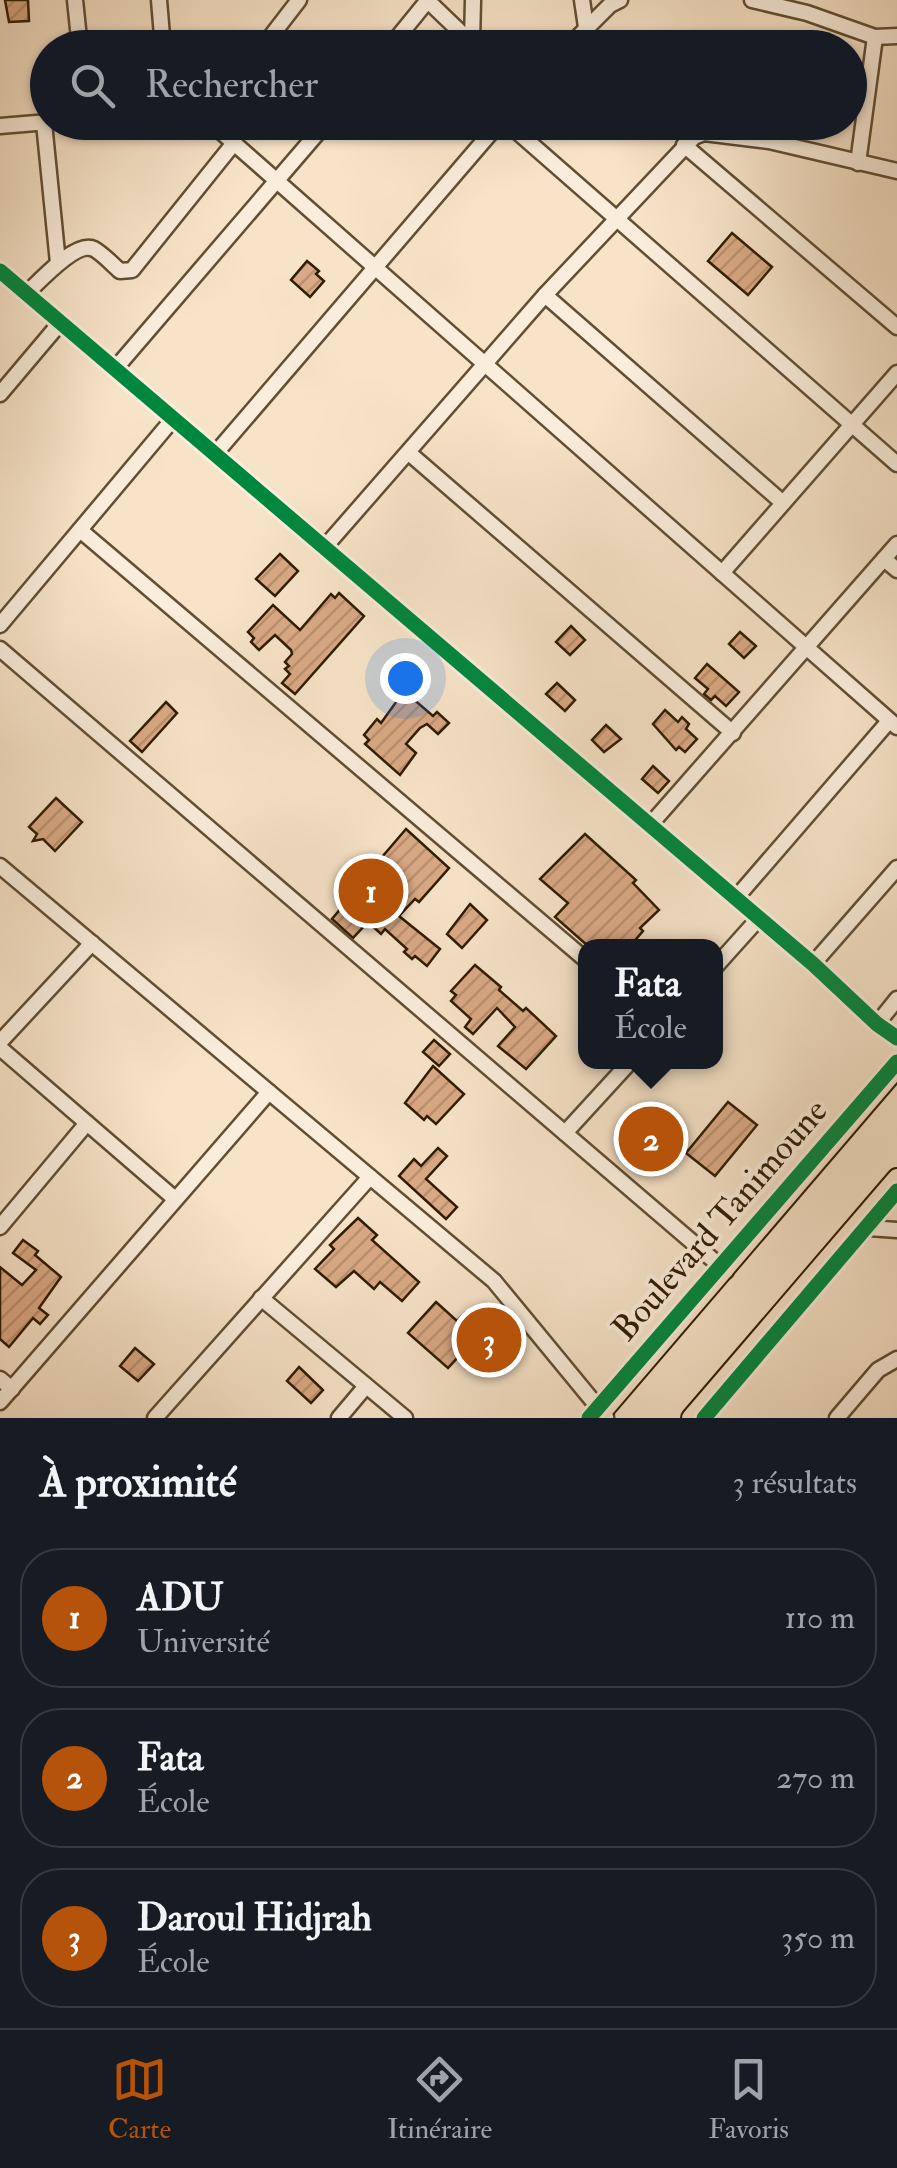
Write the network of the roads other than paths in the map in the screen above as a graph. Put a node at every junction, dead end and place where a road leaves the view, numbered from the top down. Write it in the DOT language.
graph roads {
  1 [pos="75,0"];
  2 [pos="158,0"];
  3 [pos="299,0"];
  4 [pos="473,0"];
  5 [pos="582,0"];
  6 [pos="620,0"];
  7 [pos="752,0"];
  8 [pos="793,0"];
  9 [pos="428,1"];
  10 [pos="806,13"];
  11 [pos="586,27"];
  12 [pos="78,30"];
  13 [pos="162,30"];
  14 [pos="276,30"];
  15 [pos="404,30"];
  16 [pos="458,30"];
  17 [pos="474,30"];
  18 [pos="583,30"];
  19 [pos="855,30"];
  20 [pos="867,34"];
  21 [pos="897,36"];
  22 [pos="875,37"];
  23 [pos="867,96"];
  24 [pos="30,124"];
  25 [pos="0,126"];
  26 [pos="47,140"];
  27 [pos="230,140"];
  28 [pos="311,140"];
  29 [pos="488,140"];
  30 [pos="525,140"];
  31 [pos="693,140"];
  32 [pos="752,140"];
  33 [pos="861,140"];
  34 [pos="234,144"];
  35 [pos="684,146"];
  36 [pos="858,163"];
  37 [pos="897,170"];
  38 [pos="278,181"];
  39 [pos="617,217"];
  40 [pos="58,263"];
  41 [pos="377,269"];
  42 [pos="0,272"];
  43 [pos="26,294"];
  44 [pos="545,296"];
  45 [pos="60,323"];
  46 [pos="897,327"];
  47 [pos="486,365"];
  48 [pos="114,369"];
  49 [pos="897,373"];
  50 [pos="0,394"];
  51 [pos="172,418"];
  52 [pos="852,425"];
  53 [pos="409,453"];
  54 [pos="215,454"];
  55 [pos="897,464"];
  56 [pos="783,504"];
  57 [pos="80,530"];
  58 [pos="897,544"];
  59 [pos="324,548"];
  60 [pos="884,559"];
  61 [pos="897,570"];
  62 [pos="722,573"];
  63 [pos="0,625"];
  64 [pos="808,648"];
  65 [pos="0,649"];
  66 [pos="893,724"];
  67 [pos="732,733"];
  68 [pos="650,825"];
  69 [pos="0,866"];
  70 [pos="897,868"];
  71 [pos="736,898"];
  72 [pos="759,918"];
  73 [pos="92,943"];
  74 [pos="578,953"];
  75 [pos="723,958"];
  76 [pos="813,964"];
  77 [pos="897,999"];
  78 [pos="877,1024"];
  79 [pos="897,1038"];
  80 [pos="0,1045"];
  81 [pos="897,1068"];
  82 [pos="624,1069"];
  83 [pos="269,1092"];
  84 [pos="87,1123"];
  85 [pos="565,1133"];
  86 [pos="370,1177"];
  87 [pos="897,1178"];
  88 [pos="175,1200"];
  89 [pos="2,1221"];
  90 [pos="854,1227"];
  91 [pos="897,1230"];
  92 [pos="726,1271"];
  93 [pos="260,1298"];
  94 [pos="897,1359"];
  95 [pos="6,1384"];
  96 [pos="366,1386"];
  97 [pos="0,1402"];
  98 [pos="602,1416"];
  99 [pos="156,1418"];
  100 [pos="338,1418"];
  101 [pos="405,1418"];
  102 [pos="690,1418"];
  103 [pos="837,1418"];
  1 -- 12 [label="street"];
  2 -- 13 [label="street"];
  3 -- 14 [label="street"];
  4 -- 17 [label="street"];
  5 -- 11 [label="street"];
  6 -- 11 [label="street"];
  7 -- 10 [label="street"];
  8 -- 10 [label="street"];
  9 -- 15 [label="street"];
  9 -- 16 [label="street"];
  10 -- 19 [label="street"];
  11 -- 18 [label="street"];
  20 -- 22 [label="street"];
  21 -- 22 [label="street"];
  22 -- 23 [label="street"];
  24 -- 25 [label="street"];
  26 -- 40 [label="street"];
  27 -- 34 [label="street"];
  28 -- 38 [label="street"];
  29 -- 41 [label="street"];
  30 -- 39 [label="street"];
  31 -- 35 [label="street"];
  32 -- 36 [label="street"];
  33 -- 36 [label="street"];
  34 -- 38 [label="street"];
  34 -- 40 [label="street"];
  35 -- 39 [label="street"];
  35 -- 46 [label="street"];
  36 -- 37 [label="street"];
  38 -- 41 [label="street"];
  38 -- 48 [label="street"];
  39 -- 44 [label="street"];
  39 -- 52 [label="street"];
  40 -- 43 [label="street"];
  41 -- 47 [label="street"];
  41 -- 54 [label="street"];
  42 -- 43 [label="street"];
  43 -- 45 [label="street"];
  44 -- 47 [label="street"];
  44 -- 56 [label="street"];
  45 -- 48 [label="street"];
  45 -- 50 [label="street"];
  47 -- 53 [label="street"];
  47 -- 62 [label="street"];
  48 -- 51 [label="street"];
  49 -- 52 [label="street"];
  51 -- 54 [label="street"];
  51 -- 57 [label="street"];
  52 -- 55 [label="street"];
  52 -- 56 [label="street"];
  53 -- 59 [label="street"];
  53 -- 67 [label="street"];
  54 -- 59 [label="street"];
  56 -- 62 [label="street"];
  57 -- 63 [label="street"];
  57 -- 74 [label="street"];
  58 -- 60 [label="street"];
  59 -- 68 [label="street"];
  60 -- 61 [label="street"];
  60 -- 64 [label="street"];
  62 -- 64 [label="street"];
  64 -- 66 [label="street"];
  64 -- 67 [label="street"];
  65 -- 85 [label="street"];
  66 -- 71 [label="street"];
  67 -- 68 [label="street"];
  68 -- 71 [label="street"];
  69 -- 73 [label="street"];
  70 -- 76 [label="street"];
  71 -- 72 [label="street"];
  72 -- 75 [label="street"];
  72 -- 76 [label="street"];
  73 -- 80 [label="street"];
  73 -- 83 [label="street"];
  76 -- 78 [label="street"];
  77 -- 78 [label="street"];
  78 -- 79 [label="street"];
  80 -- 84 [label="street"];
  81 -- 92 [label="main road, Boulevard Tanimoune"];
  82 -- 85 [label="street"];
  83 -- 86 [label="street"];
  83 -- 88 [label="street"];
  84 -- 88 [label="street"];
  84 -- 89 [label="street"];
  85 -- 92 [label="street"];
  86 -- 93 [label="street"];
  86 -- 98 [label="street"];
  87 -- 90 [label="main road"];
  88 -- 95 [label="street"];
  90 -- 91 [label="street"];
  90 -- 102 [label="main road"];
  92 -- 98 [label="main road, Boulevard Tanimoune"];
  93 -- 96 [label="street"];
  93 -- 99 [label="street"];
  94 -- 103 [label="street"];
  95 -- 97 [label="street"];
  96 -- 100 [label="street"];
  96 -- 101 [label="street"];
}
